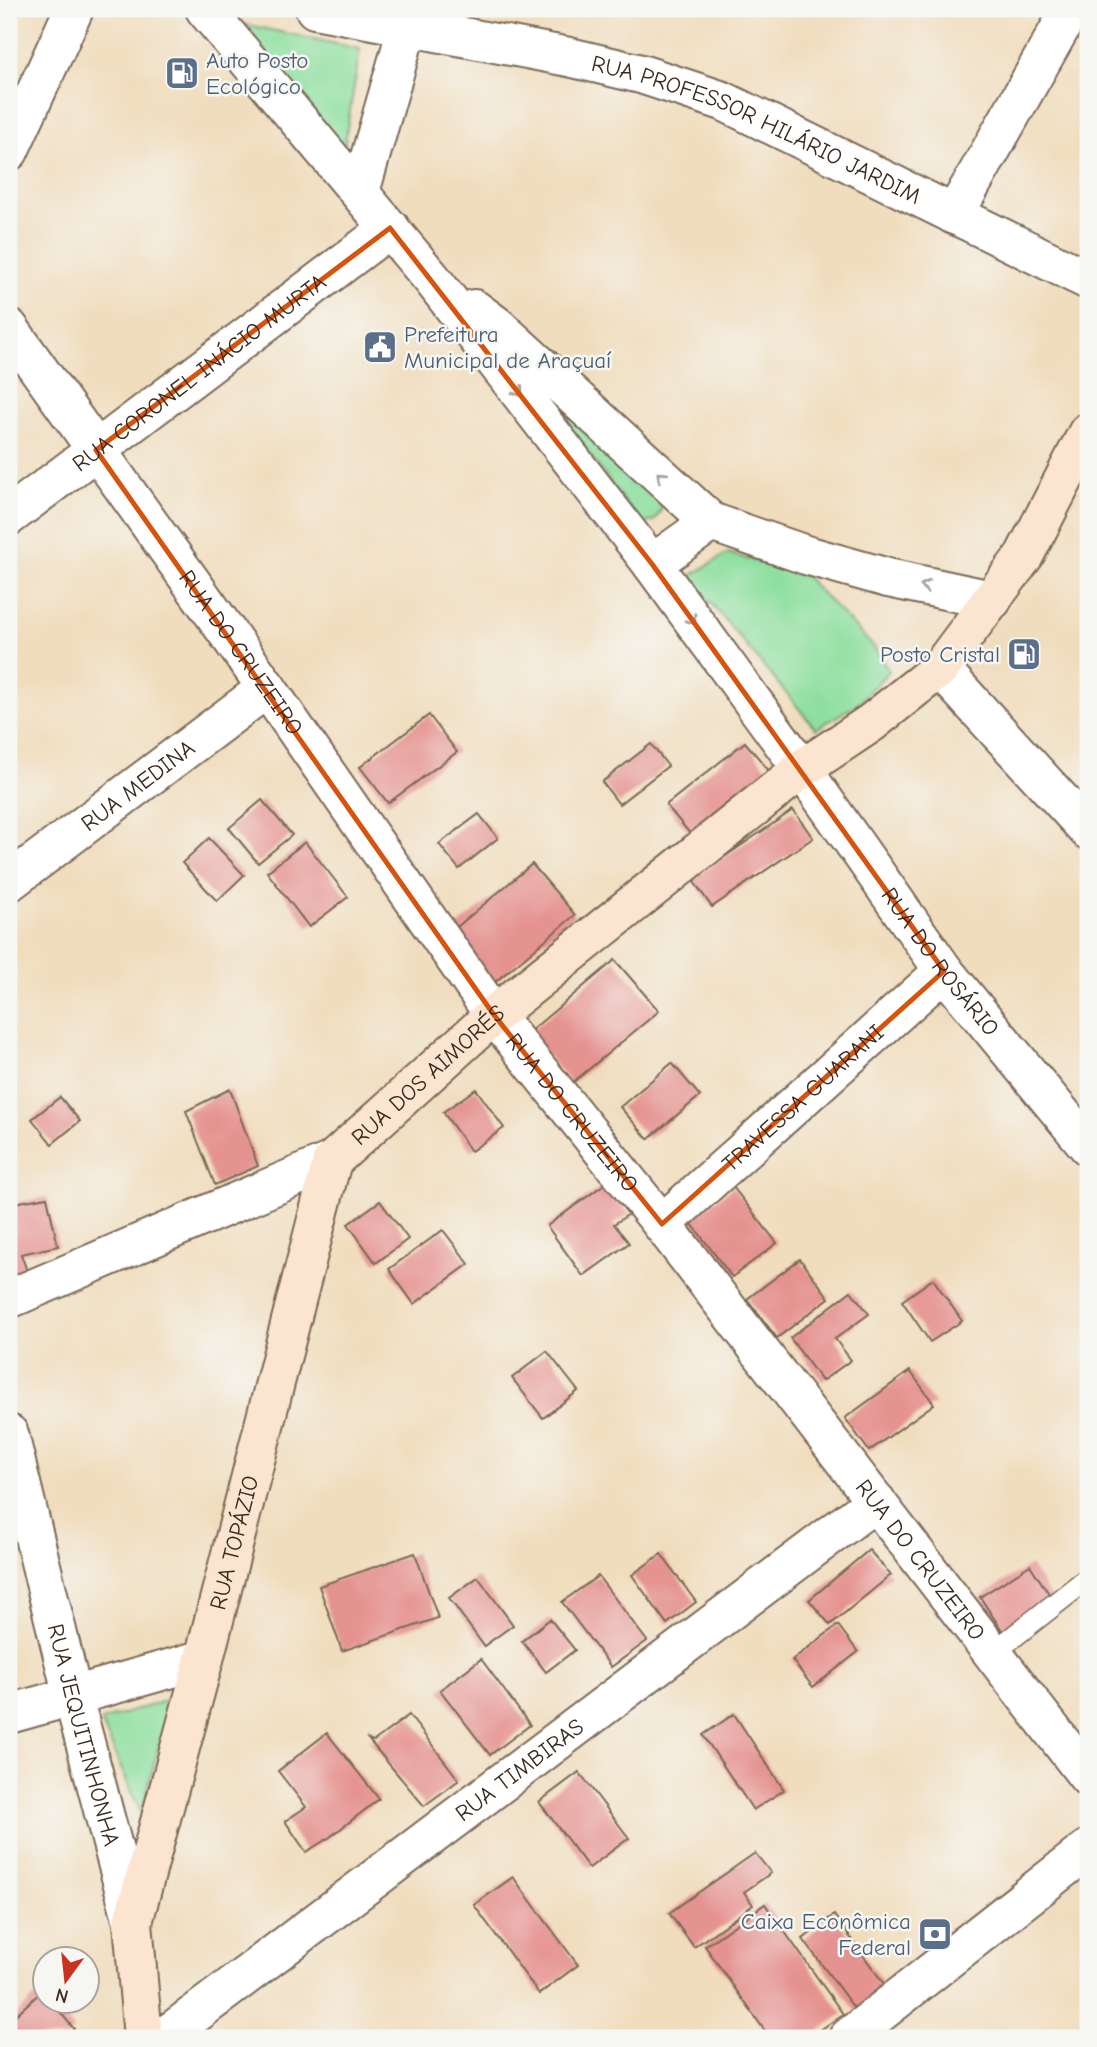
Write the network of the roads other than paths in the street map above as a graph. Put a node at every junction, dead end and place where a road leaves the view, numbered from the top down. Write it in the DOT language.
graph roads {
  1 [pos="74,9"];
  2 [pos="205,9"];
  3 [pos="315,9"];
  4 [pos="1070,9"];
  5 [pos="408,25"];
  6 [pos="9,151"];
  7 [pos="360,192"];
  8 [pos="954,215"];
  9 [pos="390,228"];
  10 [pos="432,279"];
  11 [pos="1088,280"];
  12 [pos="9,328"];
  13 [pos="1088,432"];
  14 [pos="96,450"];
  15 [pos="9,516"];
  16 [pos="711,522"];
  17 [pos="652,564"];
  18 [pos="992,600"];
  19 [pos="940,668"];
  20 [pos="267,688"];
  21 [pos="802,769"];
  22 [pos="1088,830"];
  23 [pos="9,882"];
  24 [pos="944,971"];
  25 [pos="494,1015"];
  26 [pos="1088,1146"];
  27 [pos="332,1161"];
  28 [pos="662,1224"];
  29 [pos="9,1299"];
  30 [pos="9,1434"];
  31 [pos="876,1501"];
  32 [pos="1088,1578"];
  33 [pos="994,1652"];
  34 [pos="204,1659"];
  35 [pos="73,1697"];
  36 [pos="9,1714"];
  37 [pos="1088,1777"];
  38 [pos="1088,1849"];
  39 [pos="133,1922"];
  40 [pos="144,2038"];
  41 [pos="163,2038"];
  42 [pos="848,2038"];
  1 -- 6 [label="street"];
  2 -- 7 [label="street"];
  3 -- 5 [label="street, RUA PROFESSOR HILÁRIO JARDIM"];
  4 -- 8 [label="street"];
  5 -- 7 [label="street"];
  5 -- 8 [label="street, RUA PROFESSOR HILÁRIO JARDIM"];
  7 -- 9 [label="street"];
  8 -- 11 [label="street, RUA PROFESSOR HILÁRIO JARDIM"];
  9 -- 10 [label="street"];
  9 -- 14 [label="street, RUA CORONEL INÁCIO MURTA"];
  16 -- 10 [label="street, one-way"];
  10 -- 17 [label="street, RUA DO ROSÁRIO, one-way"];
  12 -- 14 [label="street, RUA DO CRUZEIRO"];
  13 -- 18 [label="main road, RUA DOS AIMORÉS"];
  14 -- 15 [label="street, RUA CORONEL INÁCIO MURTA"];
  14 -- 20 [label="street, RUA DO CRUZEIRO"];
  16 -- 17 [label="street"];
  18 -- 16 [label="street, one-way"];
  17 -- 21 [label="street, RUA DO ROSÁRIO, one-way"];
  18 -- 19 [label="main road, RUA DOS AIMORÉS"];
  19 -- 21 [label="main road, RUA DOS AIMORÉS"];
  19 -- 22 [label="street"];
  20 -- 23 [label="street, RUA MEDINA"];
  20 -- 25 [label="street, RUA DO CRUZEIRO"];
  21 -- 24 [label="street, RUA DO ROSÁRIO"];
  21 -- 25 [label="main road, RUA DOS AIMORÉS"];
  24 -- 26 [label="street, RUA DO ROSÁRIO"];
  24 -- 28 [label="street, TRAVESSA GUARANI"];
  25 -- 27 [label="main road, RUA DOS AIMORÉS"];
  25 -- 28 [label="street, RUA DO CRUZEIRO"];
  27 -- 29 [label="street, RUA DOS AIMORÉS"];
  27 -- 34 [label="main road, RUA TOPÁZIO"];
  28 -- 31 [label="street, RUA DO CRUZEIRO"];
  30 -- 35 [label="street, RUA JEQUITINHONHA"];
  31 -- 33 [label="street, RUA DO CRUZEIRO"];
  31 -- 41 [label="street, RUA TIMBIRAS"];
  32 -- 33 [label="lane"];
  33 -- 37 [label="street, RUA DO CRUZEIRO"];
  34 -- 35 [label="street"];
  34 -- 39 [label="main road, RUA TOPÁZIO"];
  35 -- 36 [label="street"];
  35 -- 39 [label="street, RUA JEQUITINHONHA"];
  38 -- 42 [label="street"];
  39 -- 40 [label="main road, RUA JEQUITINHONHA"];
}
